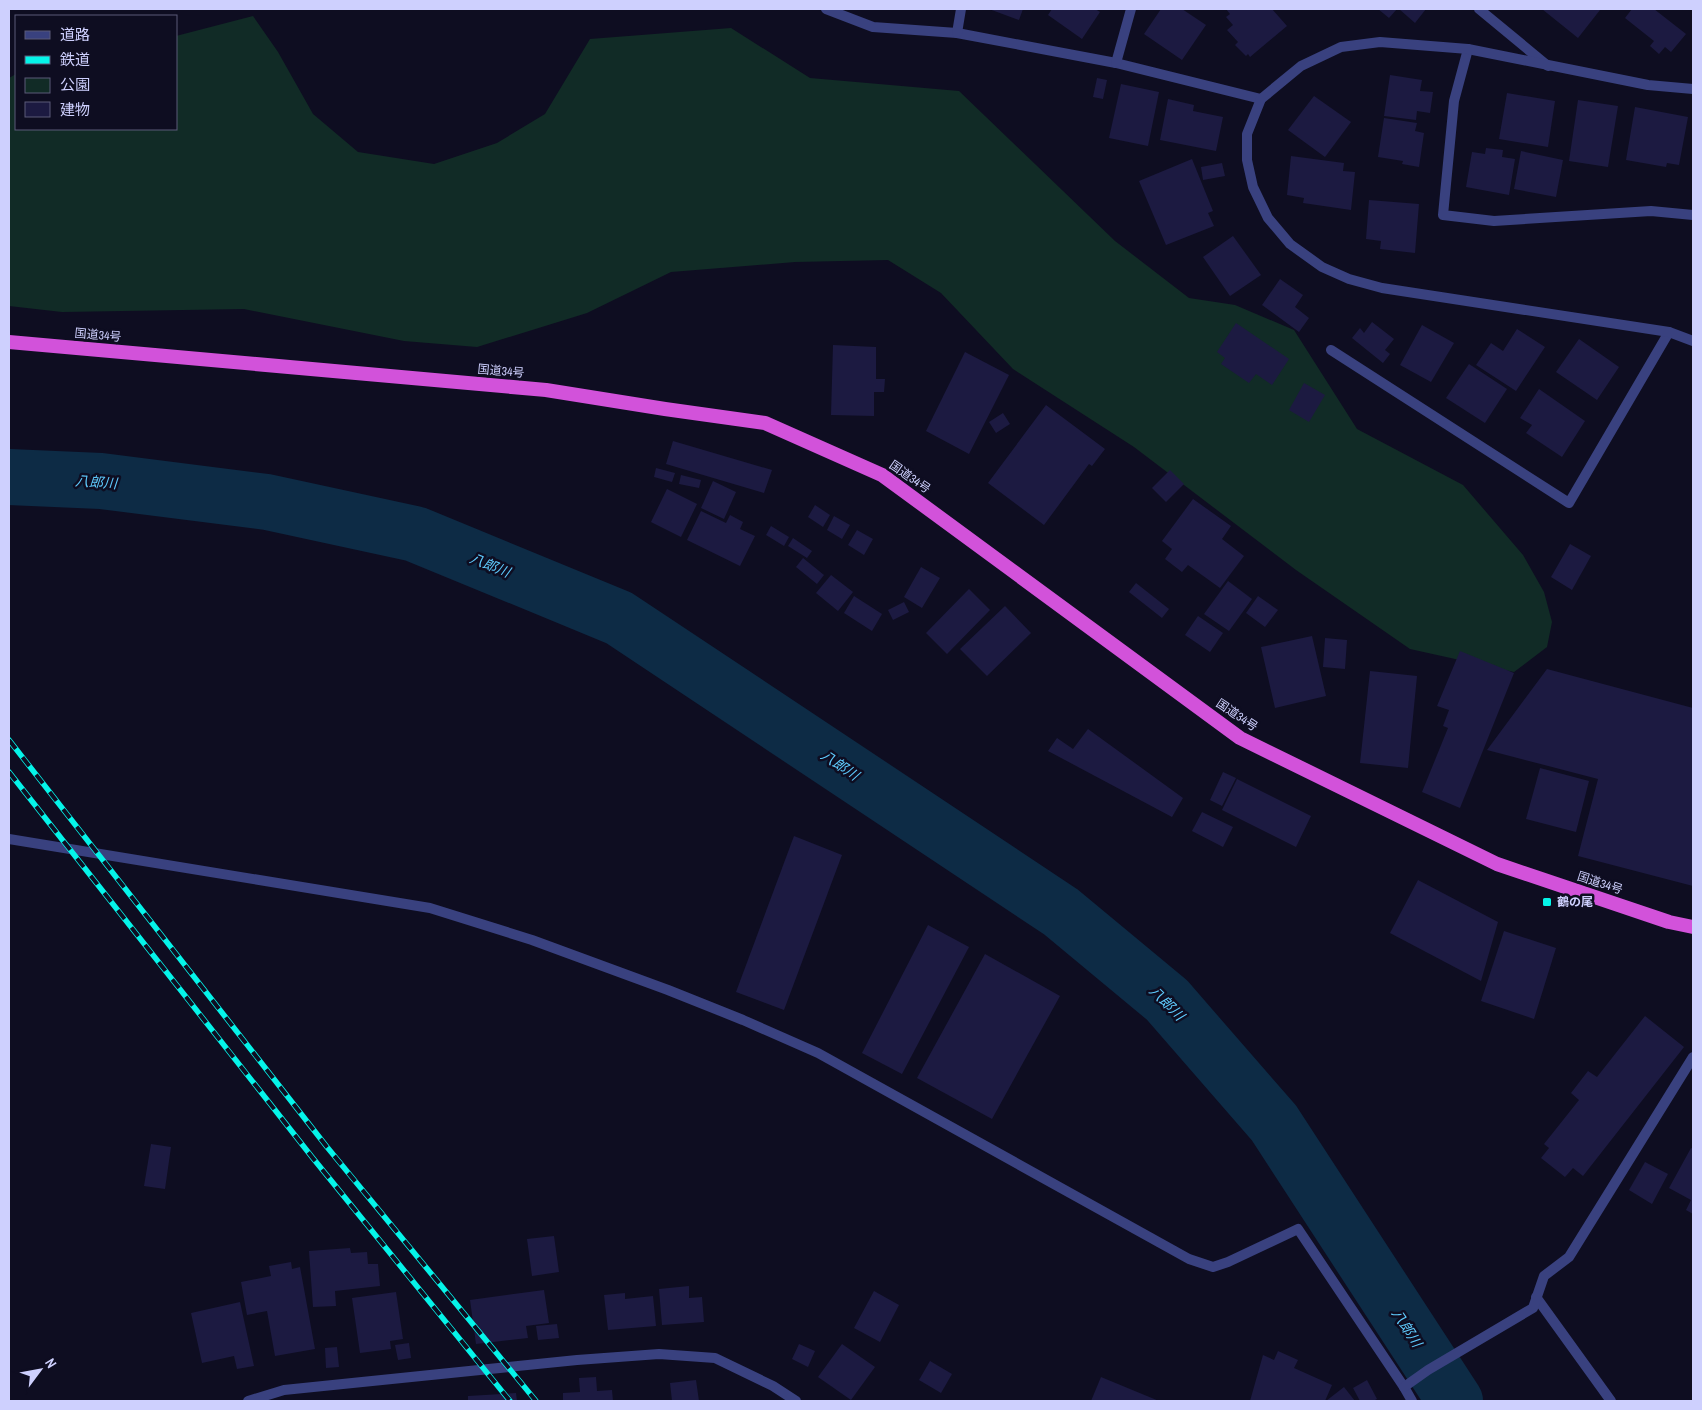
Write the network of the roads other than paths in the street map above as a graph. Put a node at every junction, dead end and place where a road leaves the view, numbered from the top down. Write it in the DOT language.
graph roads {
  1 [pos="826,9"];
  2 [pos="962,9"];
  3 [pos="1131,9"];
  4 [pos="1478,9"];
  5 [pos="957,33"];
  6 [pos="1468,49"];
  7 [pos="1116,63"];
  8 [pos="1549,66"];
  9 [pos="1693,89"];
  10 [pos="1261,99"];
  11 [pos="1693,215"];
  12 [pos="1669,332"];
  13 [pos="1693,341"];
  14 [pos="9,342"];
  15 [pos="1331,350"];
  16 [pos="9,839"];
  17 [pos="1693,927"];
  18 [pos="1693,1057"];
  19 [pos="1536,1297"];
  20 [pos="1404,1387"];
  21 [pos="248,1401"];
  22 [pos="796,1401"];
  23 [pos="1412,1401"];
  24 [pos="1610,1401"];
  1 -- 5 [label="street"];
  2 -- 5 [label="street"];
  3 -- 7 [label="street"];
  4 -- 8 [label="street"];
  5 -- 7 [label="street"];
  6 -- 8 [label="street"];
  6 -- 10 [label="street"];
  6 -- 11 [label="street"];
  7 -- 10 [label="street"];
  8 -- 9 [label="street"];
  10 -- 12 [label="street"];
  12 -- 13 [label="street"];
  12 -- 15 [label="street"];
  14 -- 17 [label="highway, 国道34号"];
  16 -- 20 [label="street"];
  18 -- 19 [label="street"];
  19 -- 20 [label="street"];
  19 -- 24 [label="street"];
  20 -- 23 [label="street"];
  21 -- 22 [label="street"];
}
